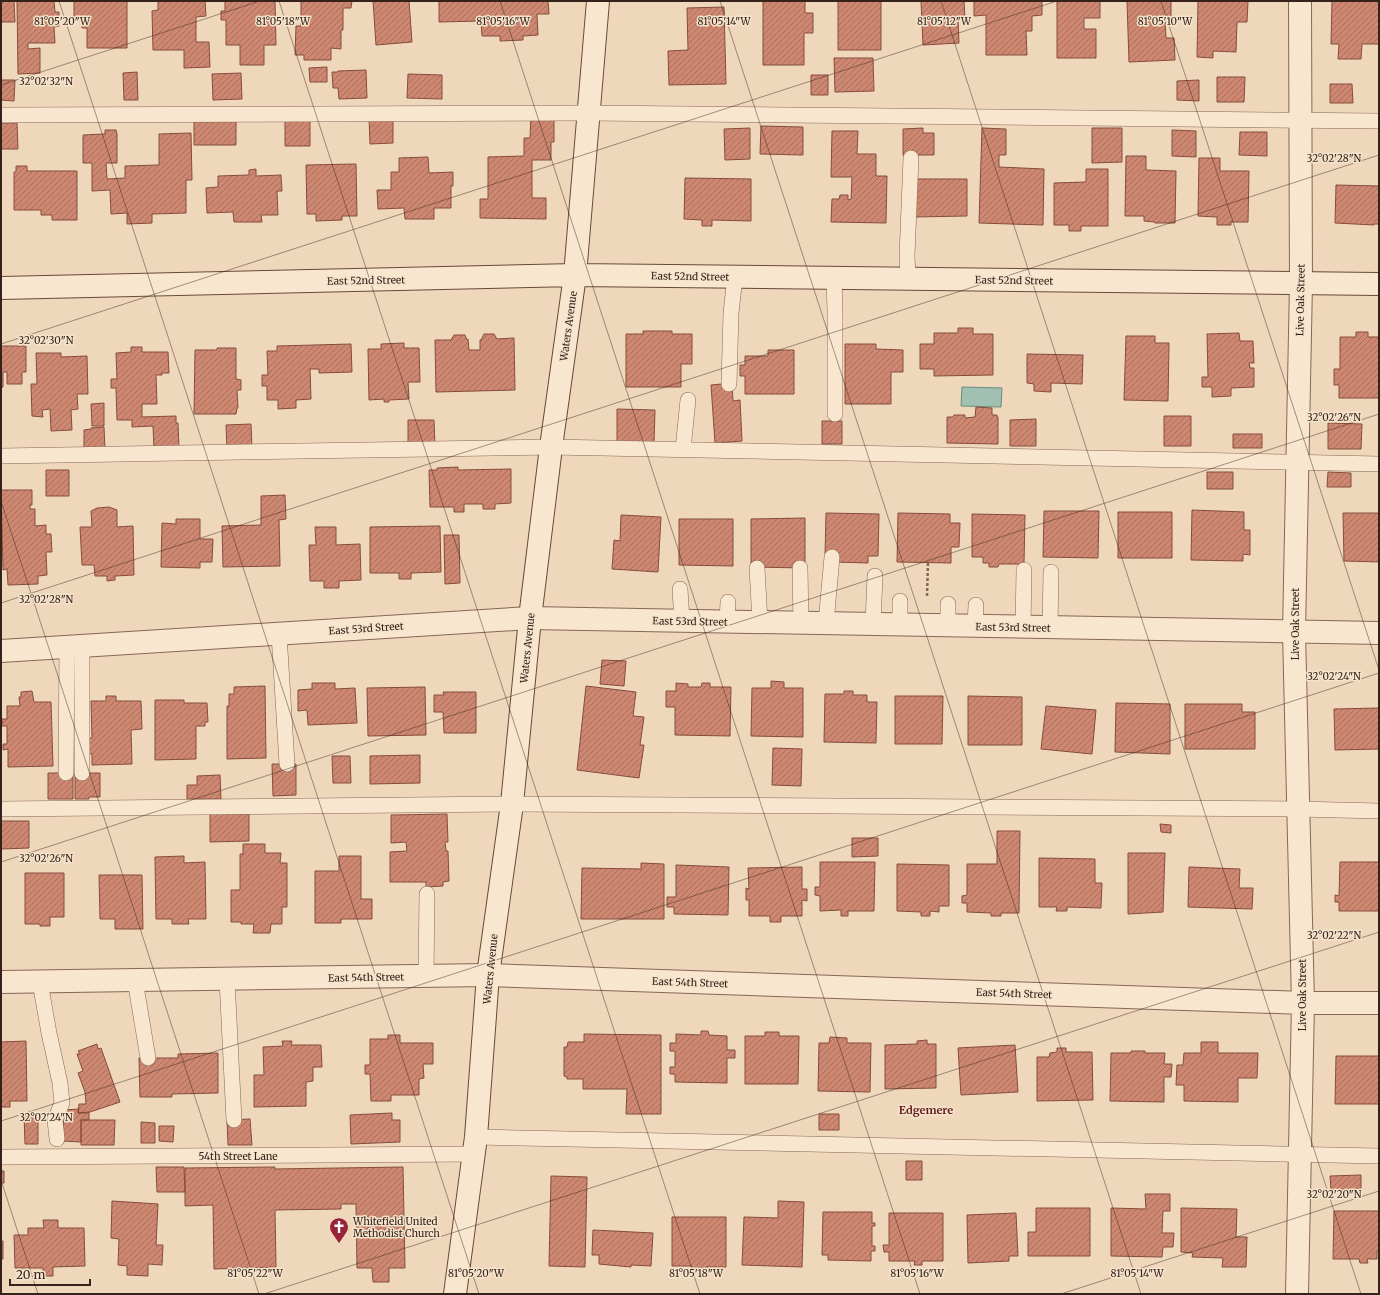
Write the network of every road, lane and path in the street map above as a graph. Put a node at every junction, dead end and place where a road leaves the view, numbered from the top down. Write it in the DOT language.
graph roads {
  1 [pos="598,1"];
  2 [pos="1300,1"];
  3 [pos="589,113"];
  4 [pos="1,115"];
  5 [pos="1300,120"];
  6 [pos="1379,121"];
  7 [pos="911,158"];
  8 [pos="575,275"];
  9 [pos="735,277"];
  10 [pos="834,278"];
  11 [pos="908,279"];
  12 [pos="1301,283"];
  13 [pos="1379,284"];
  14 [pos="1,288"];
  15 [pos="729,384"];
  16 [pos="688,400"];
  17 [pos="835,414"];
  18 [pos="551,447"];
  19 [pos="683,449"];
  20 [pos="1,456"];
  21 [pos="1297,462"];
  22 [pos="1379,464"];
  23 [pos="832,557"];
  24 [pos="928,562"];
  25 [pos="757,568"];
  26 [pos="800,568"];
  27 [pos="1024,570"];
  28 [pos="1051,572"];
  29 [pos="875,576"];
  30 [pos="680,589"];
  31 [pos="900,601"];
  32 [pos="927,603"];
  33 [pos="948,604"];
  34 [pos="976,605"];
  35 [pos="530,618"];
  36 [pos="682,621"];
  37 [pos="760,622"];
  38 [pos="801,623"];
  39 [pos="826,623"];
  40 [pos="873,624"];
  41 [pos="900,625"];
  42 [pos="948,626"];
  43 [pos="975,626"];
  44 [pos="1023,627"];
  45 [pos="1050,628"];
  46 [pos="1294,632"];
  47 [pos="1379,633"];
  48 [pos="279,634"];
  49 [pos="75,647"];
  50 [pos="1,652"];
  51 [pos="287,764"];
  52 [pos="66,773"];
  53 [pos="82,773"];
  54 [pos="512,804"];
  55 [pos="1,809"];
  56 [pos="1298,809"];
  57 [pos="1379,811"];
  58 [pos="427,894"];
  59 [pos="488,975"];
  60 [pos="426,976"];
  61 [pos="227,979"];
  62 [pos="135,980"];
  63 [pos="1,982"];
  64 [pos="40,982"];
  65 [pos="1379,1002"];
  66 [pos="1302,1003"];
  67 [pos="148,1058"];
  68 [pos="234,1120"];
  69 [pos="57,1139"];
  70 [pos="475,1146"];
  71 [pos="1300,1155"];
  72 [pos="1379,1156"];
  73 [pos="1,1157"];
  74 [pos="455,1294"];
  75 [pos="1297,1294"];
  1 -- 3 [label="street, Waters Avenue"];
  2 -- 5 [label="street, Live Oak Street"];
  3 -- 4 [label="lane"];
  3 -- 5 [label="lane"];
  3 -- 8 [label="street, Waters Avenue"];
  5 -- 6 [label="lane"];
  5 -- 12 [label="street, Live Oak Street"];
  7 -- 11 [label="lane"];
  8 -- 9 [label="street, East 52nd Street"];
  8 -- 14 [label="street, East 52nd Street"];
  8 -- 18 [label="street, Waters Avenue"];
  9 -- 10 [label="street, East 52nd Street"];
  9 -- 15 [label="lane"];
  10 -- 11 [label="street, East 52nd Street"];
  10 -- 17 [label="lane"];
  11 -- 12 [label="street, East 52nd Street"];
  12 -- 13 [label="street, East 52nd Street"];
  12 -- 21 [label="street, Live Oak Street"];
  16 -- 19 [label="lane"];
  18 -- 19 [label="lane"];
  18 -- 20 [label="lane"];
  18 -- 35 [label="street, Waters Avenue"];
  19 -- 21 [label="lane"];
  21 -- 22 [label="lane"];
  21 -- 46 [label="street, Live Oak Street"];
  23 -- 39 [label="lane"];
  24 -- 32 [label="path"];
  25 -- 37 [label="lane"];
  26 -- 38 [label="lane"];
  27 -- 44 [label="lane"];
  28 -- 45 [label="lane"];
  29 -- 40 [label="lane"];
  30 -- 36 [label="lane"];
  31 -- 41 [label="lane"];
  33 -- 42 [label="lane"];
  34 -- 43 [label="lane"];
  35 -- 36 [label="street, East 53rd Street"];
  35 -- 48 [label="street, East 53rd Street"];
  35 -- 54 [label="street, Waters Avenue"];
  36 -- 37 [label="street, East 53rd Street"];
  37 -- 38 [label="street, East 53rd Street"];
  38 -- 39 [label="street, East 53rd Street"];
  39 -- 40 [label="street, East 53rd Street"];
  40 -- 41 [label="street, East 53rd Street"];
  41 -- 42 [label="street, East 53rd Street"];
  42 -- 43 [label="street, East 53rd Street"];
  43 -- 44 [label="street, East 53rd Street"];
  44 -- 45 [label="street, East 53rd Street"];
  45 -- 46 [label="street, East 53rd Street"];
  46 -- 47 [label="street, East 53rd Street"];
  46 -- 56 [label="street, Live Oak Street"];
  48 -- 49 [label="street, East 53rd Street"];
  48 -- 51 [label="lane"];
  49 -- 50 [label="street, East 53rd Street"];
  49 -- 52 [label="lane"];
  49 -- 53 [label="lane"];
  54 -- 55 [label="lane"];
  54 -- 56 [label="lane"];
  54 -- 59 [label="street, Waters Avenue"];
  56 -- 57 [label="lane"];
  56 -- 66 [label="street, Live Oak Street"];
  58 -- 60 [label="lane"];
  59 -- 60 [label="street, East 54th Street"];
  59 -- 66 [label="street, East 54th Street"];
  59 -- 70 [label="street, Waters Avenue"];
  60 -- 61 [label="street, East 54th Street"];
  61 -- 62 [label="street, East 54th Street"];
  61 -- 68 [label="lane"];
  62 -- 64 [label="street, East 54th Street"];
  62 -- 67 [label="lane"];
  63 -- 64 [label="street, East 54th Street"];
  64 -- 69 [label="lane"];
  65 -- 66 [label="street, East 54th Street"];
  66 -- 71 [label="street, Live Oak Street"];
  70 -- 71 [label="lane, 54th Street Lane"];
  70 -- 73 [label="lane, 54th Street Lane"];
  70 -- 74 [label="street, Waters Avenue"];
  71 -- 72 [label="lane, 54th Street Lane"];
  71 -- 75 [label="street, Live Oak Street"];
}
